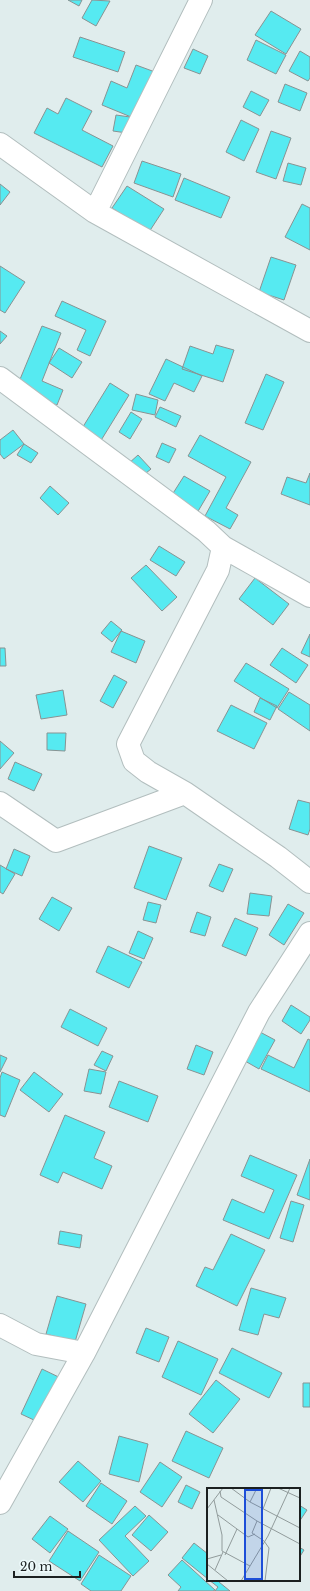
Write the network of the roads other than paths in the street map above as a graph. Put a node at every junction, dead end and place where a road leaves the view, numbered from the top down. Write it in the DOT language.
graph roads {
  1 [pos="201,0"];
  2 [pos="0,144"];
  3 [pos="95,212"];
  4 [pos="310,331"];
  5 [pos="0,378"];
  6 [pos="223,547"];
  7 [pos="310,596"];
  8 [pos="185,793"];
  9 [pos="0,802"];
  10 [pos="310,882"];
  11 [pos="310,933"];
  12 [pos="0,1325"];
  13 [pos="84,1353"];
  14 [pos="0,1503"];
  1 -- 3 [label="street"];
  2 -- 3 [label="street"];
  3 -- 4 [label="street"];
  5 -- 6 [label="street"];
  6 -- 7 [label="street"];
  6 -- 8 [label="street"];
  8 -- 9 [label="street"];
  8 -- 10 [label="street"];
  11 -- 13 [label="street"];
  12 -- 13 [label="street"];
  13 -- 14 [label="street"];
}
